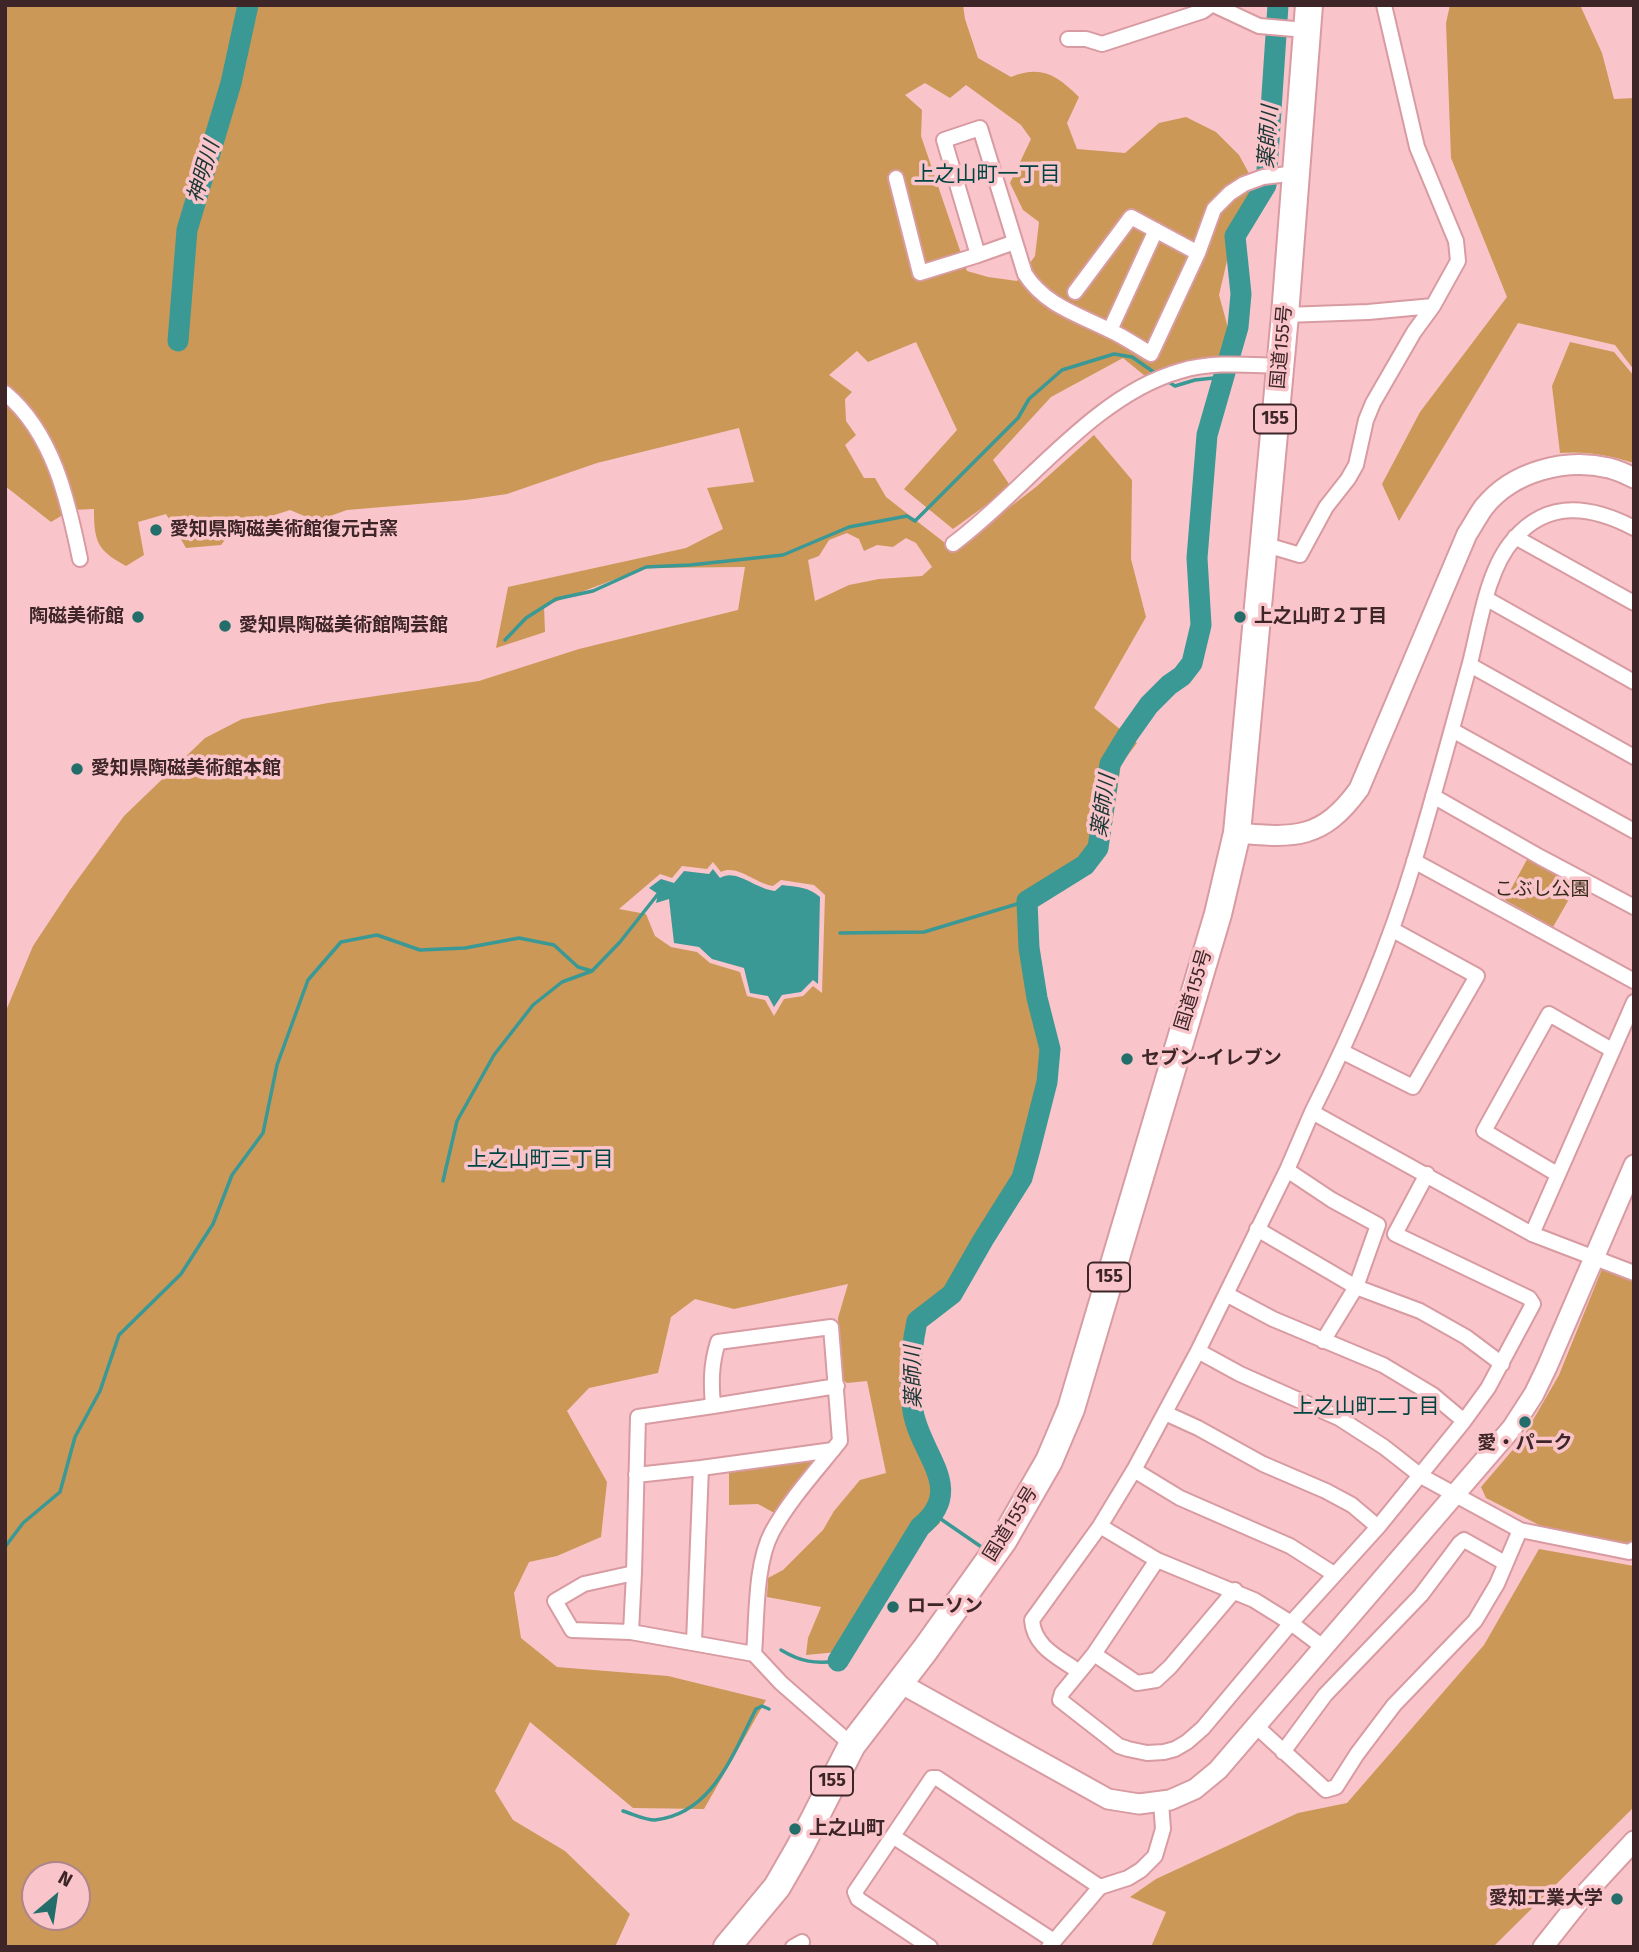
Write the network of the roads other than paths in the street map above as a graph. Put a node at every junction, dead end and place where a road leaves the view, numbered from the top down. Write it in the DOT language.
graph roads {
  1 [pos="1384,5"];
  2 [pos="1206,7"];
  3 [pos="1307,18"];
  4 [pos="1068,39"];
  5 [pos="1297,173"];
  6 [pos="896,178"];
  7 [pos="1156,230"];
  8 [pos="1015,242"];
  9 [pos="1198,253"];
  10 [pos="978,256"];
  11 [pos="1075,292"];
  12 [pos="1433,306"];
  13 [pos="1285,315"];
  14 [pos="1110,330"];
  15 [pos="1280,366"];
  16 [pos="5,393"];
  17 [pos="1634,478"];
  18 [pos="1634,528"];
  19 [pos="1515,537"];
  20 [pos="953,544"];
  21 [pos="1263,544"];
  22 [pos="80,559"];
  23 [pos="1487,599"];
  24 [pos="1634,603"];
  25 [pos="1470,665"];
  26 [pos="1634,682"];
  27 [pos="1452,730"];
  28 [pos="1634,757"];
  29 [pos="1433,796"];
  30 [pos="1634,831"];
  31 [pos="1237,833"];
  32 [pos="1414,861"];
  33 [pos="1634,906"];
  34 [pos="1392,930"];
  35 [pos="1634,981"];
  36 [pos="1634,1002"];
  37 [pos="1612,1050"];
  38 [pos="1343,1052"];
  39 [pos="1312,1112"];
  40 [pos="1634,1165"];
  41 [pos="1287,1170"];
  42 [pos="1427,1174"];
  43 [pos="1557,1174"];
  44 [pos="1257,1229"];
  45 [pos="1532,1234"];
  46 [pos="1595,1258"];
  47 [pos="1634,1273"];
  48 [pos="1356,1287"];
  49 [pos="1226,1293"];
  50 [pos="1323,1341"];
  51 [pos="1198,1351"];
  52 [pos="1502,1364"];
  53 [pos="837,1386"];
  54 [pos="713,1406"];
  55 [pos="1165,1413"];
  56 [pos="1464,1421"];
  57 [pos="833,1450"];
  58 [pos="701,1468"];
  59 [pos="1134,1470"];
  60 [pos="636,1475"];
  61 [pos="1421,1476"];
  62 [pos="1457,1493"];
  63 [pos="1100,1526"];
  64 [pos="1378,1527"];
  65 [pos="1520,1530"];
  66 [pos="1634,1549"];
  67 [pos="1157,1560"];
  68 [pos="1505,1563"];
  69 [pos="634,1573"];
  70 [pos="1334,1574"];
  71 [pos="1235,1590"];
  72 [pos="1291,1623"];
  73 [pos="631,1632"];
  74 [pos="694,1642"];
  75 [pos="1323,1647"];
  76 [pos="754,1654"];
  77 [pos="1094,1654"];
  78 [pos="1078,1671"];
  79 [pos="900,1683"];
  80 [pos="1257,1727"];
  81 [pos="852,1745"];
  82 [pos="1283,1752"];
  83 [pos="1161,1802"];
  84 [pos="894,1837"];
  85 [pos="1634,1841"];
  86 [pos="1100,1886"];
  87 [pos="1052,1944"];
  88 [pos="727,1947"];
  89 [pos="930,1947"];
  90 [pos="1543,1947"];
  1 -- 12 [label="street"];
  2 -- 3 [label="street"];
  2 -- 4 [label="street"];
  3 -- 5 [label="highway, 国道155号 / 155"];
  5 -- 9 [label="street"];
  5 -- 13 [label="highway, 国道155号 / 155"];
  6 -- 10 [label="street"];
  7 -- 9 [label="street"];
  7 -- 11 [label="street"];
  7 -- 14 [label="street"];
  8 -- 10 [label="street"];
  8 -- 10 [label="street"];
  8 -- 14 [label="street"];
  9 -- 14 [label="street"];
  12 -- 13 [label="street"];
  12 -- 21 [label="street"];
  13 -- 15 [label="highway, 国道155号 / 155"];
  15 -- 20 [label="street"];
  15 -- 21 [label="highway, 国道155号 / 155"];
  16 -- 22 [label="street"];
  17 -- 31 [label="street"];
  18 -- 19 [label="street"];
  19 -- 23 [label="street"];
  19 -- 24 [label="street"];
  21 -- 31 [label="highway, 国道155号 / 155"];
  23 -- 25 [label="street"];
  23 -- 26 [label="street"];
  25 -- 27 [label="street"];
  25 -- 28 [label="street"];
  27 -- 29 [label="street"];
  27 -- 30 [label="street"];
  29 -- 32 [label="street"];
  29 -- 33 [label="street"];
  31 -- 79 [label="highway, 国道155号 / 155"];
  32 -- 34 [label="street"];
  32 -- 35 [label="street"];
  34 -- 38 [label="street"];
  34 -- 38 [label="street"];
  36 -- 37 [label="street"];
  37 -- 43 [label="street"];
  37 -- 43 [label="street"];
  38 -- 39 [label="street"];
  39 -- 41 [label="street"];
  39 -- 42 [label="street"];
  40 -- 46 [label="street"];
  41 -- 44 [label="street"];
  41 -- 48 [label="street"];
  42 -- 45 [label="street"];
  42 -- 52 [label="street"];
  43 -- 45 [label="street"];
  44 -- 48 [label="street"];
  44 -- 49 [label="street"];
  45 -- 46 [label="street"];
  46 -- 47 [label="street"];
  46 -- 62 [label="street"];
  48 -- 50 [label="street"];
  48 -- 52 [label="street"];
  49 -- 50 [label="street"];
  49 -- 51 [label="street"];
  50 -- 56 [label="street"];
  51 -- 55 [label="street"];
  51 -- 61 [label="street"];
  52 -- 56 [label="street"];
  53 -- 54 [label="street"];
  53 -- 54 [label="street"];
  53 -- 57 [label="street"];
  54 -- 60 [label="street"];
  55 -- 59 [label="street"];
  55 -- 64 [label="street"];
  56 -- 61 [label="street"];
  57 -- 58 [label="street"];
  57 -- 76 [label="street"];
  58 -- 60 [label="street"];
  58 -- 74 [label="street"];
  59 -- 63 [label="street"];
  59 -- 70 [label="street"];
  60 -- 69 [label="street"];
  61 -- 62 [label="street"];
  61 -- 64 [label="street"];
  62 -- 65 [label="street"];
  62 -- 75 [label="street"];
  63 -- 67 [label="street"];
  63 -- 78 [label="street"];
  64 -- 70 [label="street"];
  65 -- 66 [label="street"];
  65 -- 68 [label="street"];
  67 -- 71 [label="street"];
  67 -- 77 [label="street"];
  68 -- 82 [label="street"];
  68 -- 82 [label="street"];
  69 -- 73 [label="street"];
  69 -- 73 [label="street"];
  70 -- 72 [label="street"];
  71 -- 72 [label="street"];
  71 -- 77 [label="street"];
  72 -- 75 [label="street"];
  72 -- 78 [label="street"];
  73 -- 74 [label="street"];
  74 -- 76 [label="street"];
  75 -- 80 [label="street"];
  76 -- 81 [label="street"];
  77 -- 78 [label="street"];
  79 -- 81 [label="highway, 国道155号 / 155"];
  79 -- 83 [label="street"];
  80 -- 82 [label="street"];
  80 -- 83 [label="street"];
  81 -- 88 [label="highway, 国道155号 / 155"];
  83 -- 86 [label="street"];
  84 -- 86 [label="street"];
  84 -- 87 [label="street"];
  84 -- 89 [label="street"];
  85 -- 90 [label="street"];
  86 -- 87 [label="street"];
}
